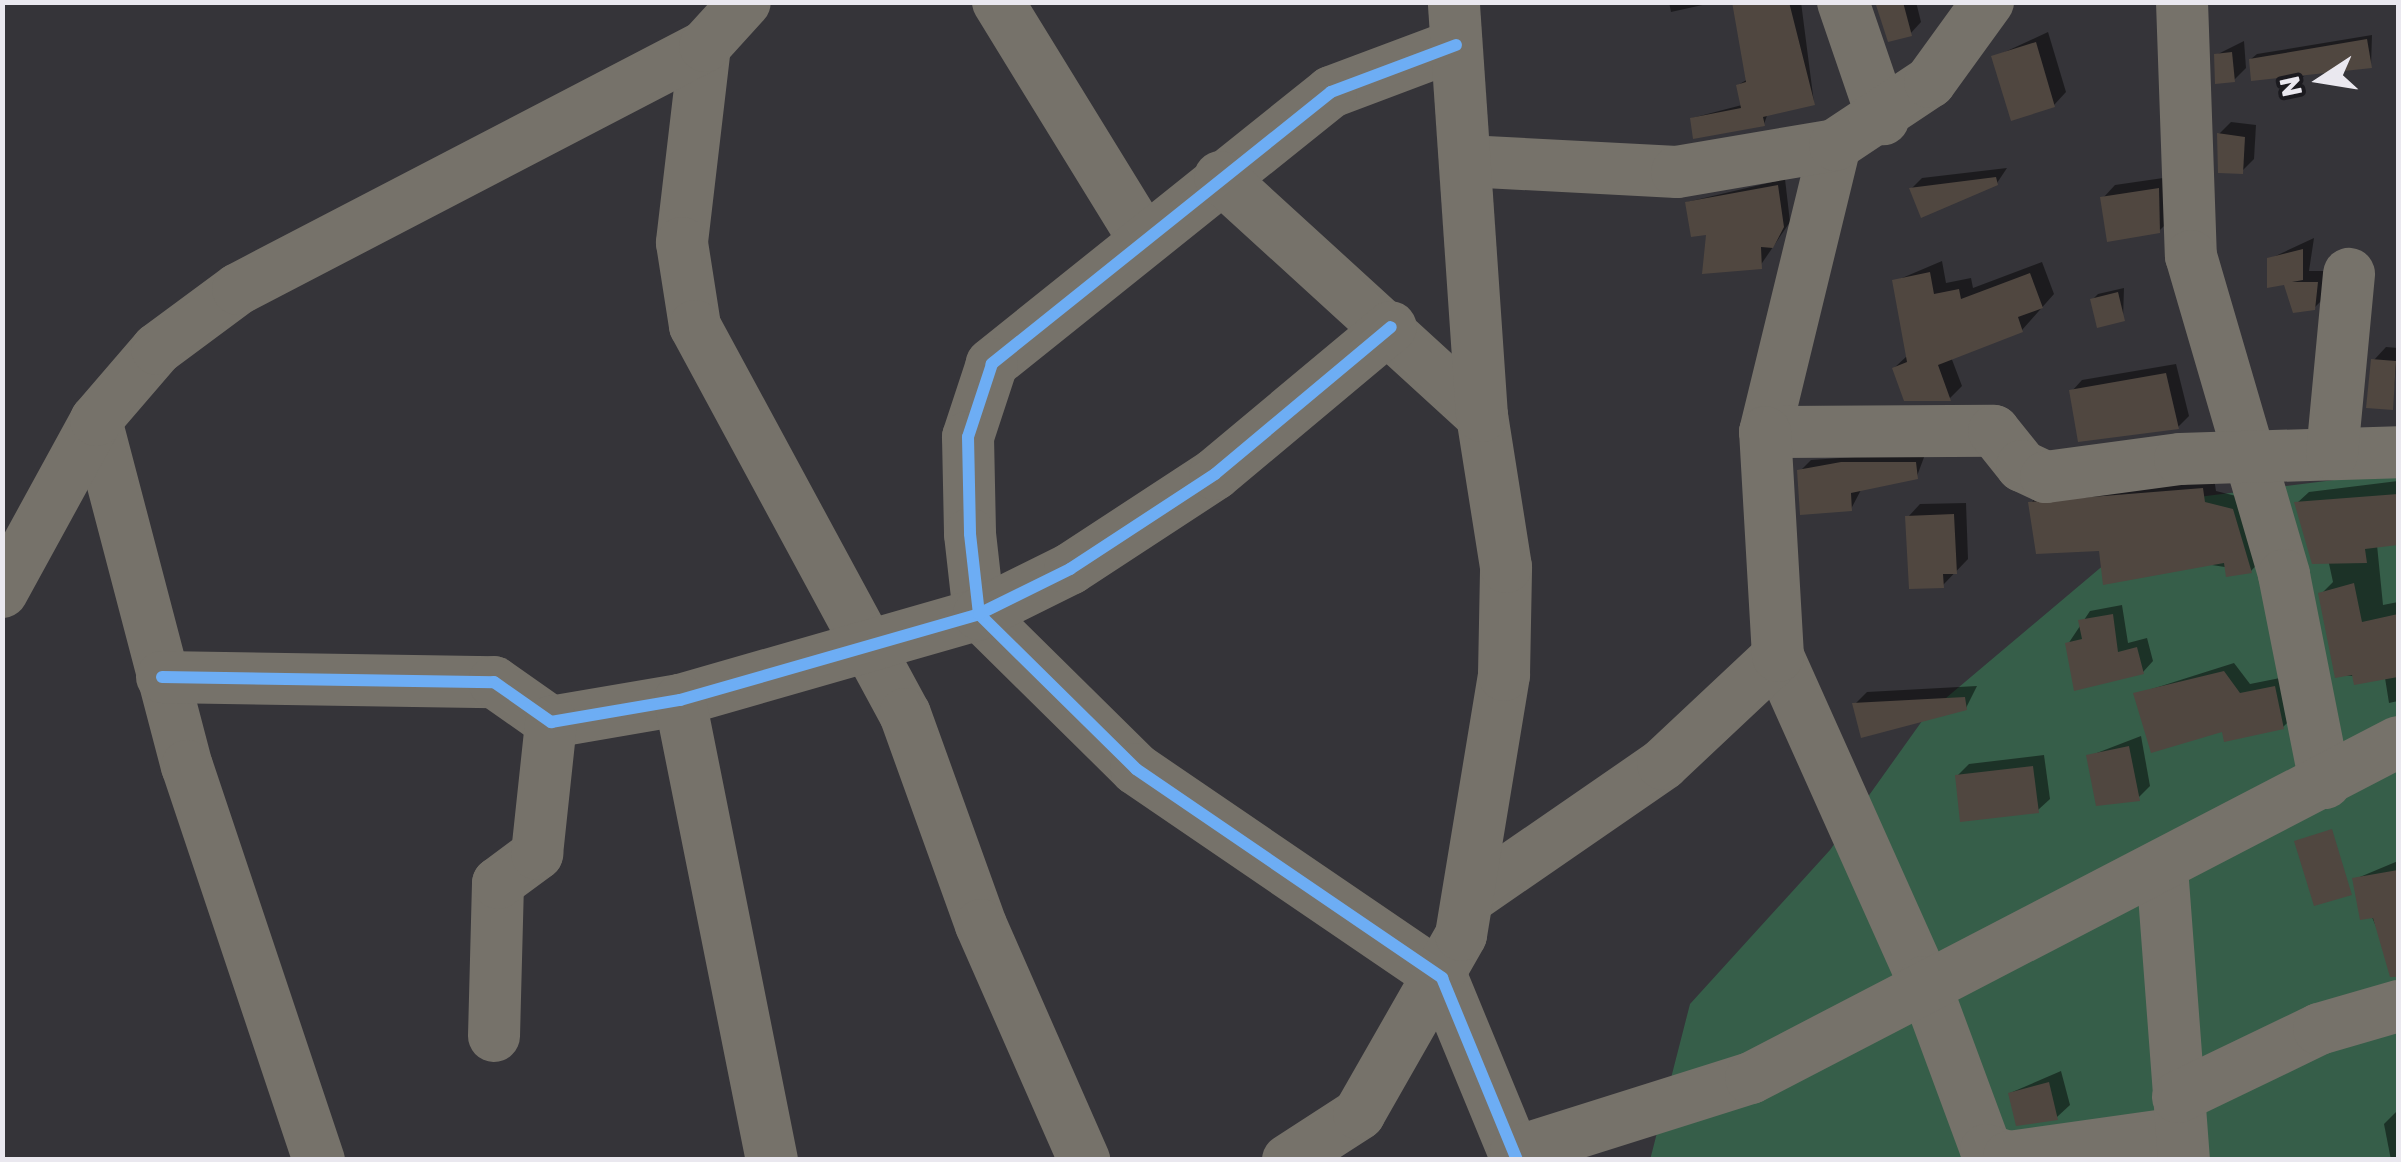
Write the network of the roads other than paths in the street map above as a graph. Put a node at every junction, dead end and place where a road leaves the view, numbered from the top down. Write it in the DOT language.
graph roads {
  1 [pos="745,2"];
  2 [pos="998,2"];
  3 [pos="1843,2"];
  4 [pos="1988,2"];
  5 [pos="2182,2"];
  6 [pos="1455,24"];
  7 [pos="705,46"];
  8 [pos="1883,119"];
  9 [pos="1835,145"];
  10 [pos="1466,161"];
  11 [pos="1220,177"];
  12 [pos="1144,240"];
  13 [pos="2349,274"];
  14 [pos="1391,327"];
  15 [pos="1482,416"];
  16 [pos="96,420"];
  17 [pos="1765,432"];
  18 [pos="2398,452"];
  19 [pos="2332,454"];
  20 [pos="2248,457"];
  21 [pos="4,588"];
  22 [pos="979,614"];
  23 [pos="872,644"];
  24 [pos="1778,656"];
  25 [pos="162,676"];
  26 [pos="680,700"];
  27 [pos="551,722"];
  28 [pos="2398,742"];
  29 [pos="2325,783"];
  30 [pos="2162,868"];
  31 [pos="1469,898"];
  32 [pos="1442,978"];
  33 [pos="1924,982"];
  34 [pos="2398,1006"];
  35 [pos="494,1036"];
  36 [pos="2180,1130"];
  37 [pos="1517,1156"];
  38 [pos="320,1160"];
  39 [pos="772,1160"];
  40 [pos="1084,1160"];
  41 [pos="1288,1160"];
  1 -- 7 [label="street"];
  2 -- 12 [label="street"];
  3 -- 8 [label="street"];
  4 -- 8 [label="street"];
  5 -- 20 [label="street"];
  6 -- 10 [label="street"];
  6 -- 11 [label="street"];
  7 -- 16 [label="street"];
  7 -- 23 [label="street"];
  8 -- 9 [label="street"];
  9 -- 10 [label="street"];
  9 -- 17 [label="street"];
  10 -- 15 [label="street"];
  11 -- 12 [label="street"];
  11 -- 14 [label="street"];
  12 -- 22 [label="street"];
  13 -- 19 [label="street"];
  14 -- 15 [label="street"];
  14 -- 22 [label="street"];
  15 -- 31 [label="street"];
  16 -- 21 [label="street"];
  16 -- 25 [label="street"];
  17 -- 20 [label="street"];
  17 -- 24 [label="street"];
  18 -- 19 [label="street"];
  19 -- 20 [label="street"];
  20 -- 29 [label="street"];
  22 -- 23 [label="street"];
  22 -- 32 [label="street"];
  23 -- 26 [label="street"];
  23 -- 40 [label="street"];
  24 -- 31 [label="street"];
  24 -- 33 [label="street"];
  25 -- 27 [label="street"];
  25 -- 38 [label="street"];
  26 -- 27 [label="street"];
  26 -- 39 [label="street"];
  27 -- 35 [label="street"];
  28 -- 29 [label="street"];
  29 -- 30 [label="street"];
  30 -- 33 [label="street"];
  30 -- 36 [label="street"];
  31 -- 32 [label="street"];
  32 -- 37 [label="street"];
  32 -- 41 [label="street"];
  33 -- 36 [label="street"];
  33 -- 37 [label="street"];
  34 -- 36 [label="street"];
}
